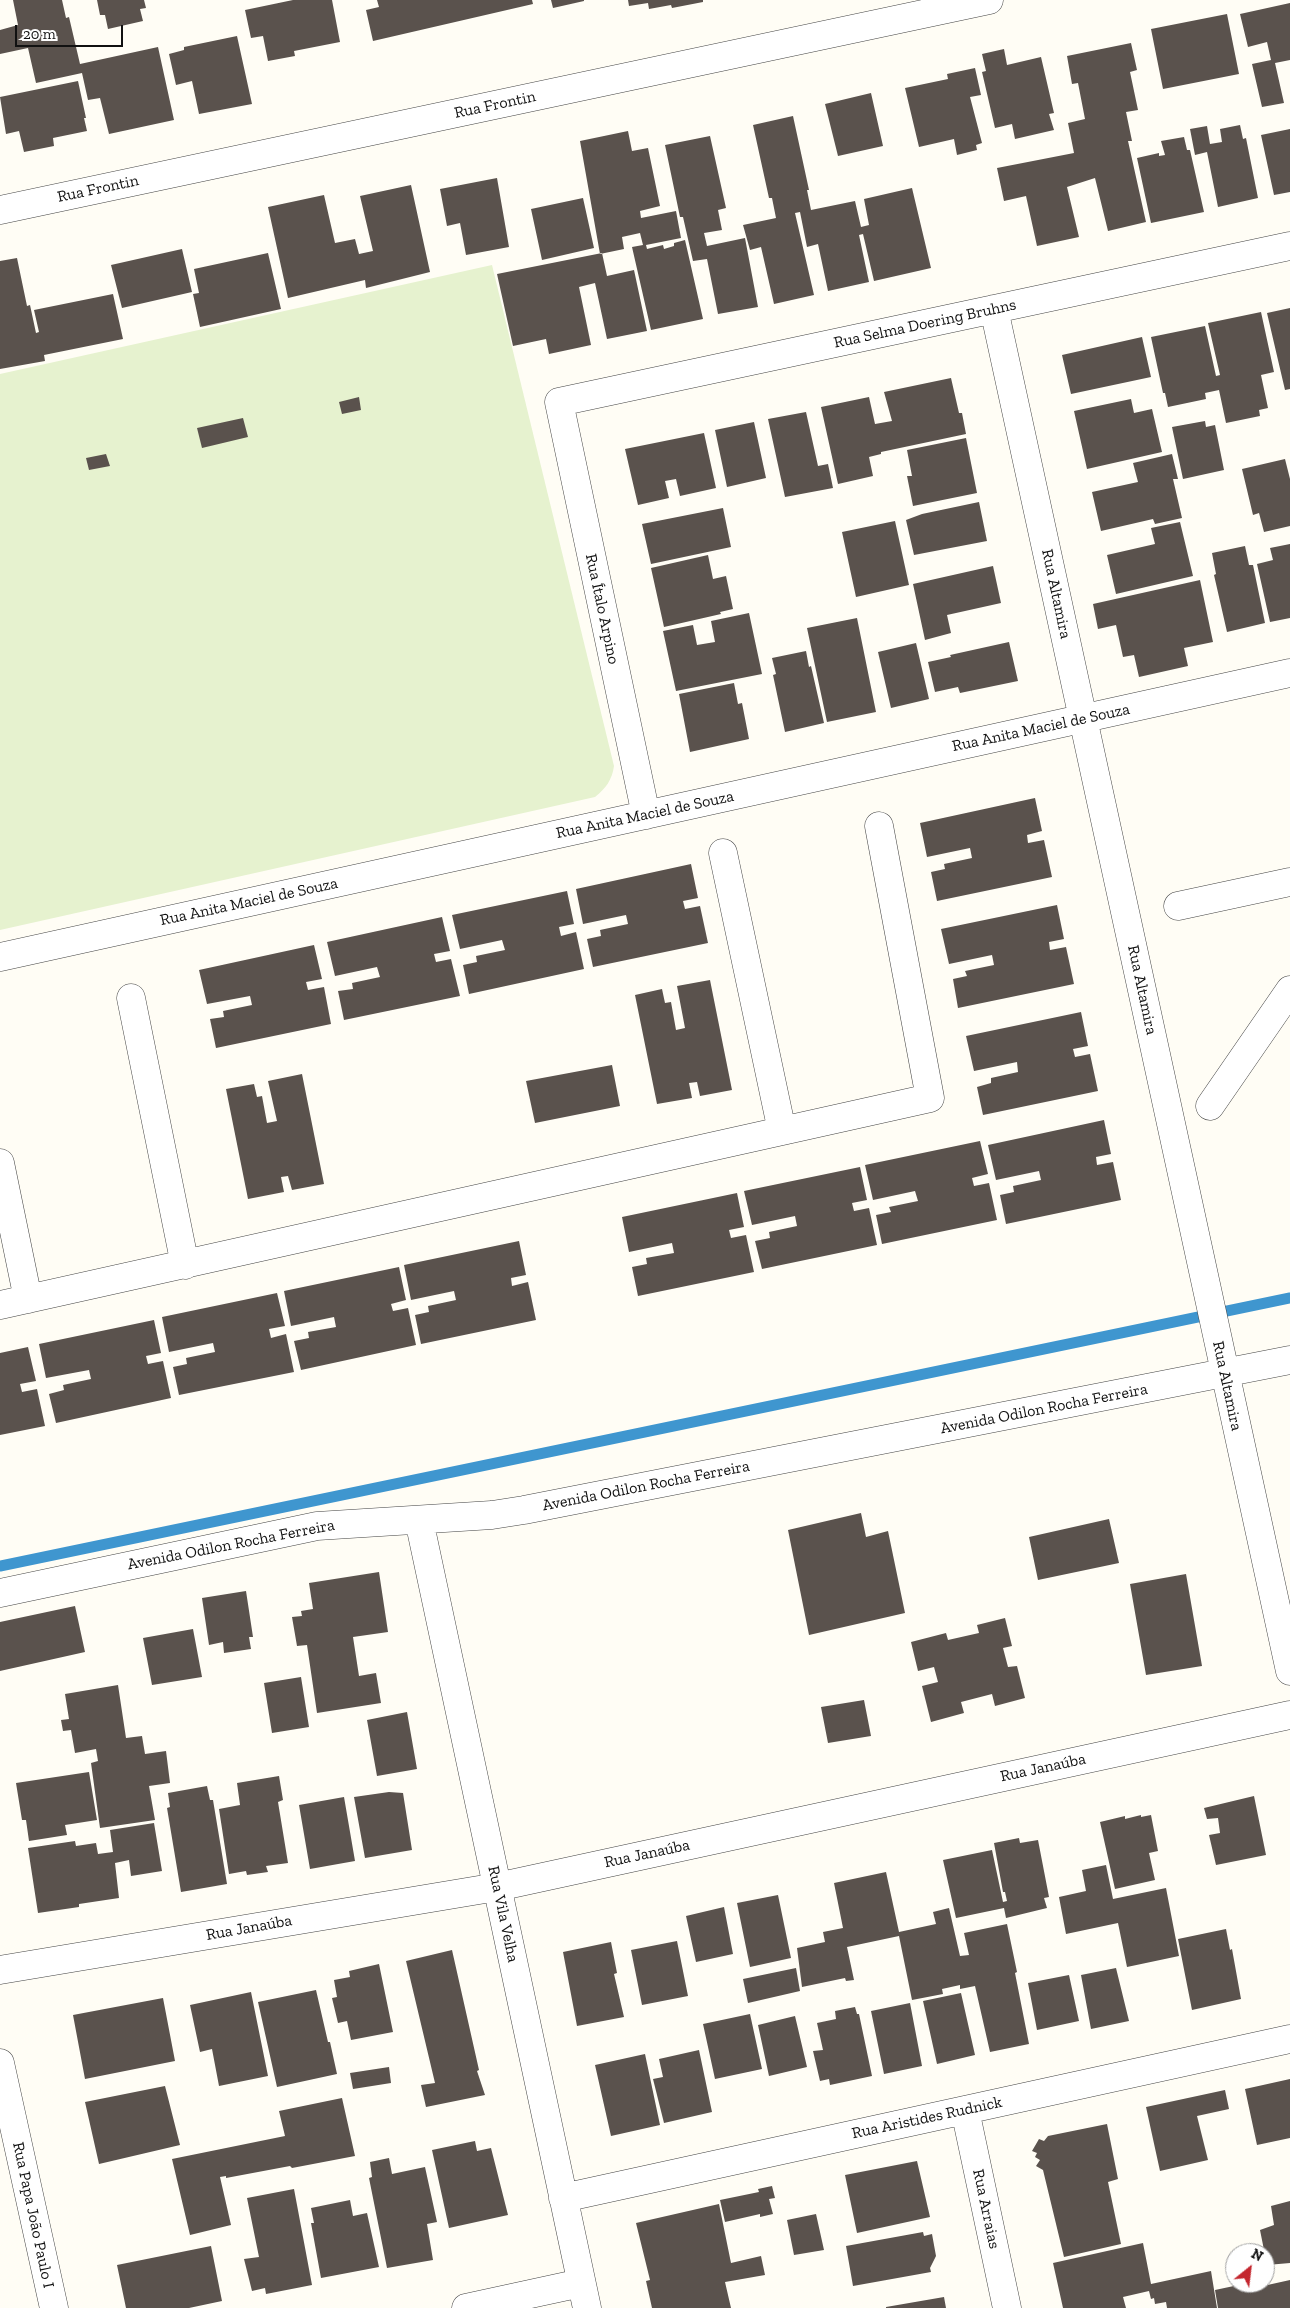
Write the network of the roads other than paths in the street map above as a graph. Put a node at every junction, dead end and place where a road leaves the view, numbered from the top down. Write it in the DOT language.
graph roads {
  1 [pos="989,0"];
  2 [pos="0,210"];
  3 [pos="1290,246"];
  4 [pos="994,309"];
  5 [pos="559,402"];
  6 [pos="1290,673"];
  7 [pos="1083,719"];
  8 [pos="646,815"];
  9 [pos="879,826"];
  10 [pos="723,853"];
  11 [pos="1290,882"];
  12 [pos="1178,906"];
  13 [pos="0,957"];
  14 [pos="1290,990"];
  15 [pos="131,998"];
  16 [pos="1210,1106"];
  17 [pos="782,1131"];
  18 [pos="0,1163"];
  19 [pos="185,1266"];
  20 [pos="28,1299"];
  21 [pos="0,1306"];
  22 [pos="1290,1360"];
  23 [pos="1225,1374"];
  24 [pos="419,1520"];
  25 [pos="0,1593"];
  26 [pos="1290,1671"];
  27 [pos="1290,1715"];
  28 [pos="497,1887"];
  29 [pos="0,1970"];
  30 [pos="1290,2039"];
  31 [pos="0,2064"];
  32 [pos="965,2110"];
  33 [pos="563,2198"];
  34 [pos="584,2295"];
  35 [pos="54,2308"];
  36 [pos="466,2308"];
  37 [pos="1007,2308"];
  1 -- 2 [label="street, Rua Frontin"];
  3 -- 4 [label="street, Rua Selma Doering Bruhns"];
  4 -- 5 [label="street, Rua Selma Doering Bruhns"];
  4 -- 7 [label="street, Rua Altamira"];
  5 -- 8 [label="street, Rua Ítalo Arpino"];
  6 -- 7 [label="street, Rua Anita Maciel de Souza"];
  7 -- 8 [label="street, Rua Anita Maciel de Souza"];
  7 -- 23 [label="street, Rua Altamira"];
  8 -- 13 [label="street, Rua Anita Maciel de Souza"];
  9 -- 17 [label="street"];
  10 -- 17 [label="street"];
  11 -- 12 [label="street"];
  14 -- 16 [label="street"];
  15 -- 19 [label="street"];
  17 -- 19 [label="street"];
  18 -- 20 [label="street"];
  19 -- 20 [label="street"];
  20 -- 21 [label="street"];
  22 -- 23 [label="street, Avenida Odilon Rocha Ferreira"];
  23 -- 24 [label="street, Avenida Odilon Rocha Ferreira"];
  23 -- 26 [label="street, Rua Altamira"];
  24 -- 25 [label="street, Avenida Odilon Rocha Ferreira"];
  24 -- 28 [label="street, Rua Vila Velha"];
  27 -- 28 [label="street, Rua Janaúba"];
  28 -- 29 [label="street, Rua Janaúba"];
  28 -- 33 [label="street, Rua Vila Velha"];
  30 -- 32 [label="street, Rua Aristides Rudnick"];
  31 -- 35 [label="street, Rua Papa João Paulo I"];
  32 -- 33 [label="street, Rua Aristides Rudnick"];
  32 -- 37 [label="street, Rua Arraias"];
  33 -- 34 [label="street, Rua Vila Velha"];
  34 -- 36 [label="street"];
}
